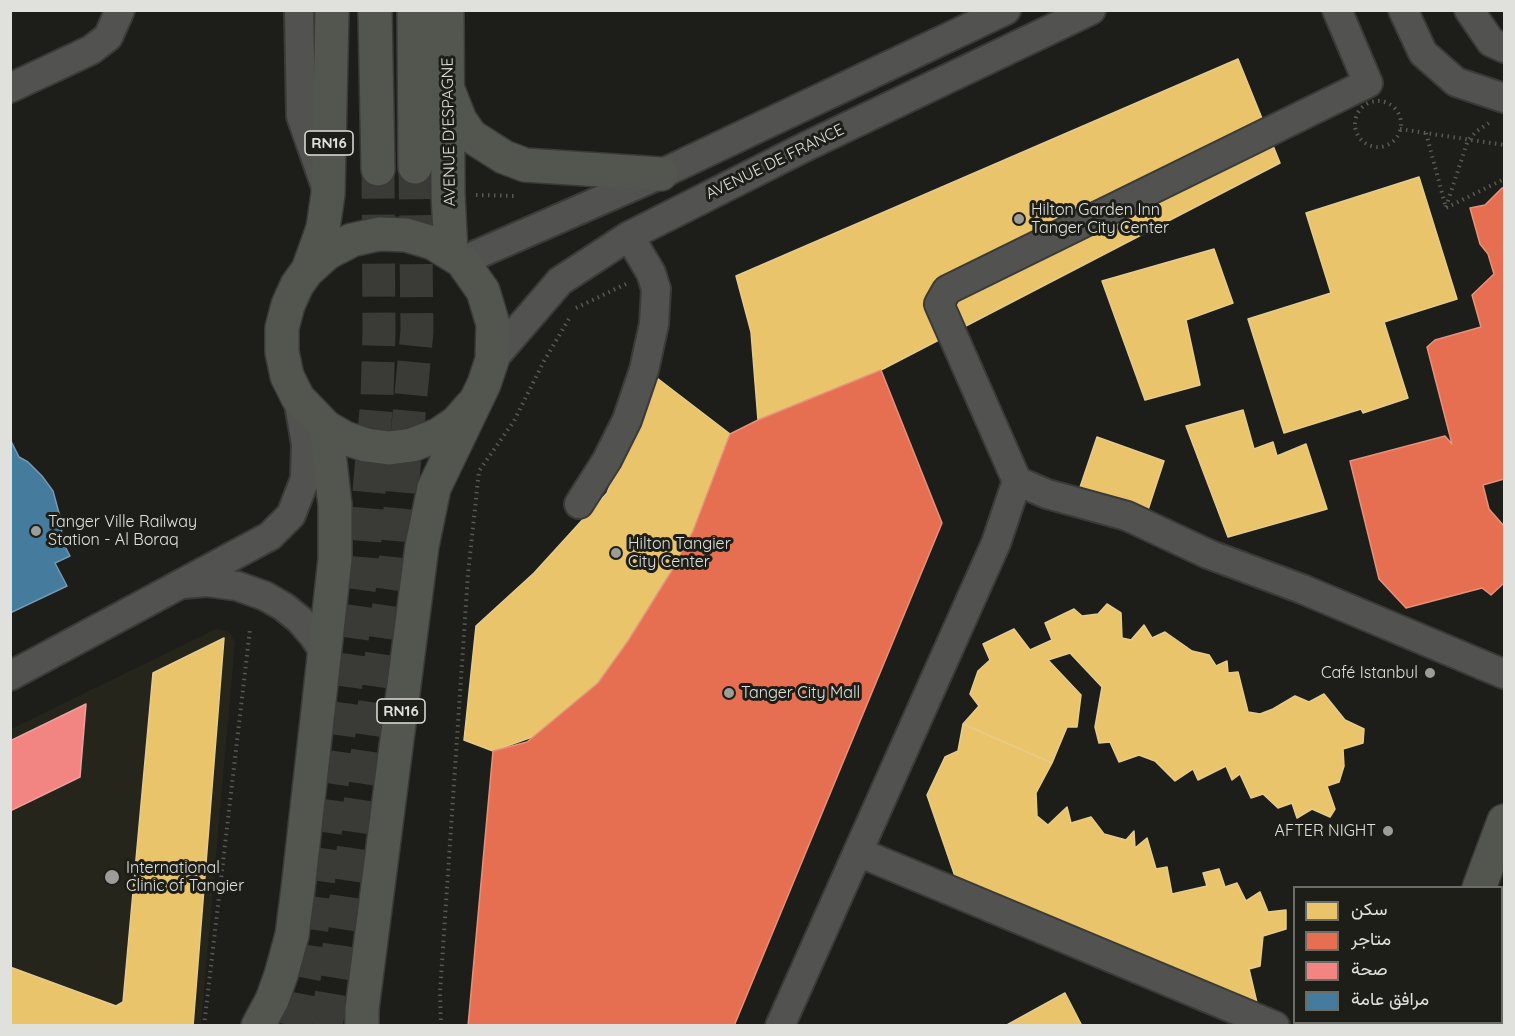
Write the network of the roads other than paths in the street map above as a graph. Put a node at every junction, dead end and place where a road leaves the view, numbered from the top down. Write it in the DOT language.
graph roads {
  1 [pos="120,10"];
  2 [pos="299,10"];
  3 [pos="332,10"];
  4 [pos="375,10"];
  5 [pos="414,10"];
  6 [pos="447,10"];
  7 [pos="1006,10"];
  8 [pos="1091,10"];
  9 [pos="1337,10"];
  10 [pos="1403,10"];
  11 [pos="1469,10"];
  12 [pos="1504,48"];
  13 [pos="447,87"];
  14 [pos="10,88"];
  15 [pos="1499,110"];
  16 [pos="415,167"];
  17 [pos="378,169"];
  18 [pos="661,174"];
  19 [pos="328,194"];
  20 [pos="629,236"];
  21 [pos="457,257"];
  22 [pos="307,271"];
  23 [pos="492,360"];
  24 [pos="298,398"];
  25 [pos="472,405"];
  26 [pos="326,427"];
  27 [pos="1017,481"];
  28 [pos="579,504"];
  29 [pos="178,585"];
  30 [pos="325,653"];
  31 [pos="1504,674"];
  32 [pos="10,676"];
  33 [pos="1504,821"];
  34 [pos="858,852"];
  35 [pos="1480,886"];
  36 [pos="258,1026"];
  37 [pos="362,1026"];
  38 [pos="780,1026"];
  39 [pos="1275,1026"];
  1 -- 14 [label="street"];
  2 -- 19 [label="street"];
  3 -- 19 [label="main road, RN16"];
  4 -- 17 [label="main road, RN16 / RN16"];
  5 -- 16 [label="main road"];
  6 -- 13 [label="main road, AVENUE D'ESPAGNE"];
  7 -- 18 [label="street"];
  8 -- 20 [label="street, AVENUE DE FRANCE"];
  9 -- 27 [label="street"];
  10 -- 15 [label="street"];
  11 -- 12 [label="street"];
  13 -- 18 [label="main road"];
  13 -- 21 [label="main road, AVENUE D'ESPAGNE"];
  18 -- 21 [label="street"];
  19 -- 22 [label="main road, RN16"];
  20 -- 23 [label="street, AVENUE DE FRANCE"];
  20 -- 28 [label="street"];
  21 -- 22 [label="main road, RN16"];
  21 -- 23 [label="main road, RN16"];
  22 -- 24 [label="main road, RN16"];
  23 -- 25 [label="main road, RN16"];
  24 -- 26 [label="main road, RN16"];
  24 -- 29 [label="street"];
  25 -- 26 [label="main road, RN16"];
  25 -- 37 [label="main road, RN16"];
  26 -- 30 [label="main road"];
  27 -- 31 [label="street"];
  27 -- 34 [label="street"];
  29 -- 30 [label="street"];
  29 -- 32 [label="street"];
  30 -- 36 [label="main road"];
  33 -- 35 [label="main road"];
  34 -- 38 [label="street"];
  34 -- 39 [label="street"];
}
